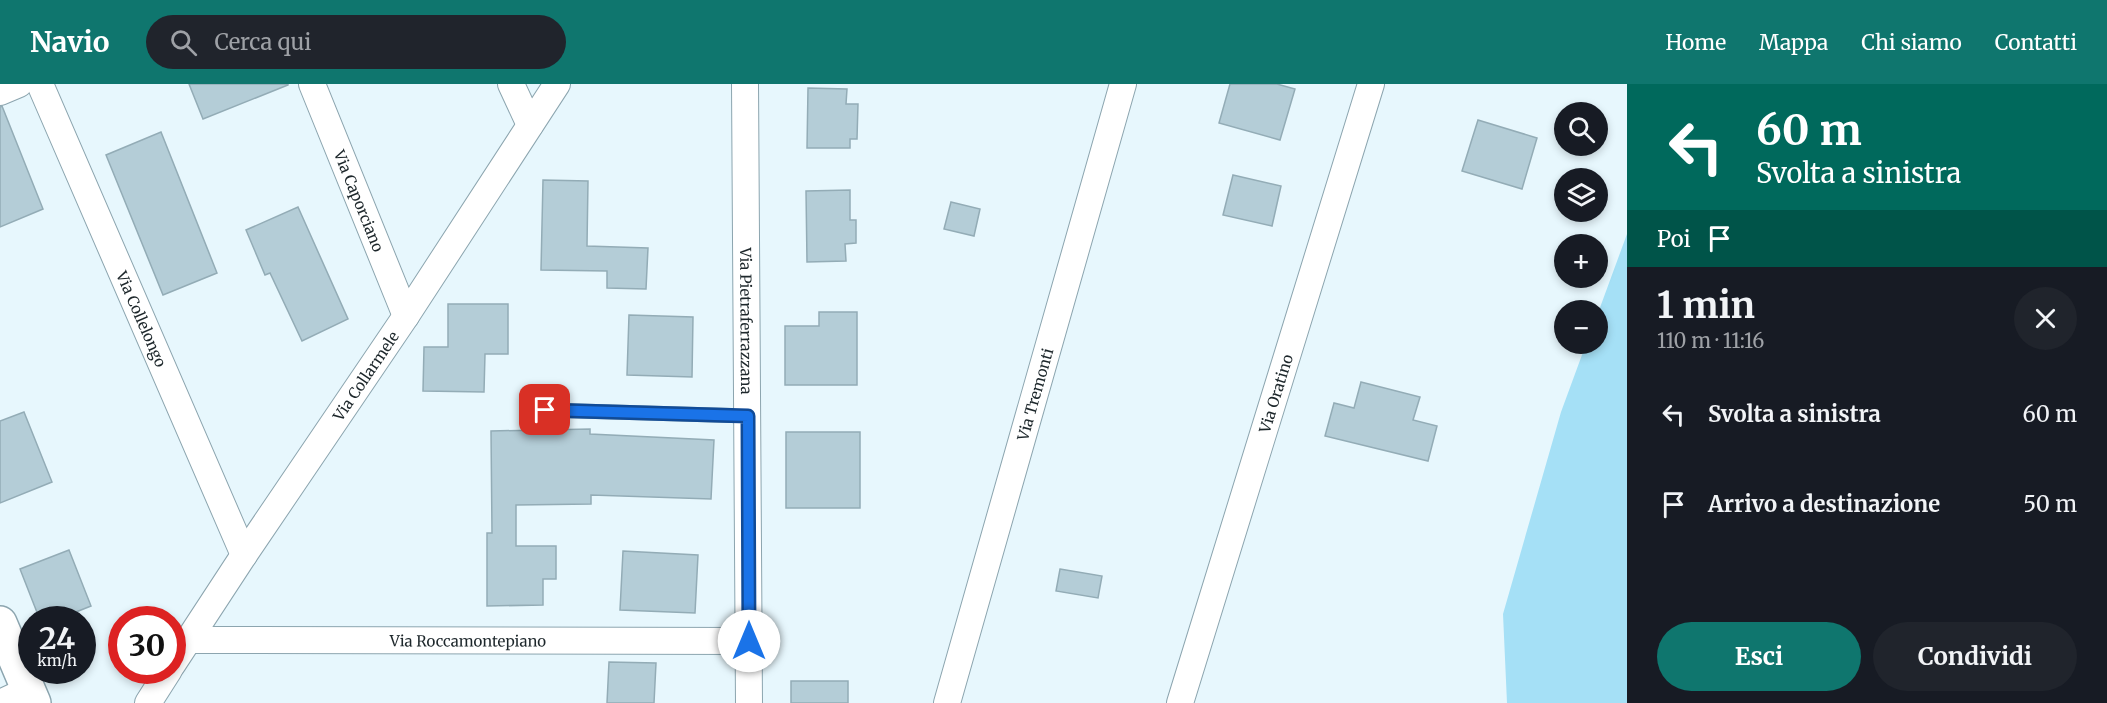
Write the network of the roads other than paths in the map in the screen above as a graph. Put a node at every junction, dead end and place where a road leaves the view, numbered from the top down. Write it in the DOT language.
graph roads {
  1 [pos="19,84"];
  2 [pos="40,84"];
  3 [pos="312,84"];
  4 [pos="511,84"];
  5 [pos="557,84"];
  6 [pos="745,84"];
  7 [pos="1123,84"];
  8 [pos="1371,84"];
  9 [pos="0,92"];
  10 [pos="530,125"];
  11 [pos="406,316"];
  12 [pos="545,410"];
  13 [pos="748,416"];
  14 [pos="244,555"];
  15 [pos="0,624"];
  16 [pos="188,640"];
  17 [pos="749,641"];
  18 [pos="186,643"];
  19 [pos="160,684"];
  20 [pos="21,699"];
  21 [pos="148,703"];
  22 [pos="749,703"];
  23 [pos="947,703"];
  24 [pos="1180,703"];
  1 -- 9 [label="street"];
  2 -- 14 [label="street, Via Collelongo"];
  3 -- 11 [label="street, Via Caporciano"];
  4 -- 10 [label="street"];
  5 -- 10 [label="street, Via Collarmele"];
  6 -- 13 [label="street, Via Pietraferrazzana"];
  7 -- 23 [label="street, Via Tremonti"];
  8 -- 24 [label="street, Via Oratino"];
  10 -- 11 [label="street, Via Collarmele"];
  11 -- 14 [label="street, Via Collarmele"];
  12 -- 13 [label="lane"];
  13 -- 17 [label="street, Via Pietraferrazzana"];
  14 -- 16 [label="street, Via Collarmele"];
  15 -- 20 [label="street"];
  16 -- 17 [label="street, Via Roccamontepiano"];
  16 -- 18 [label="street, Via Collarmele"];
  17 -- 22 [label="street, Via Pietraferrazzana"];
  19 -- 21 [label="street"];
}
